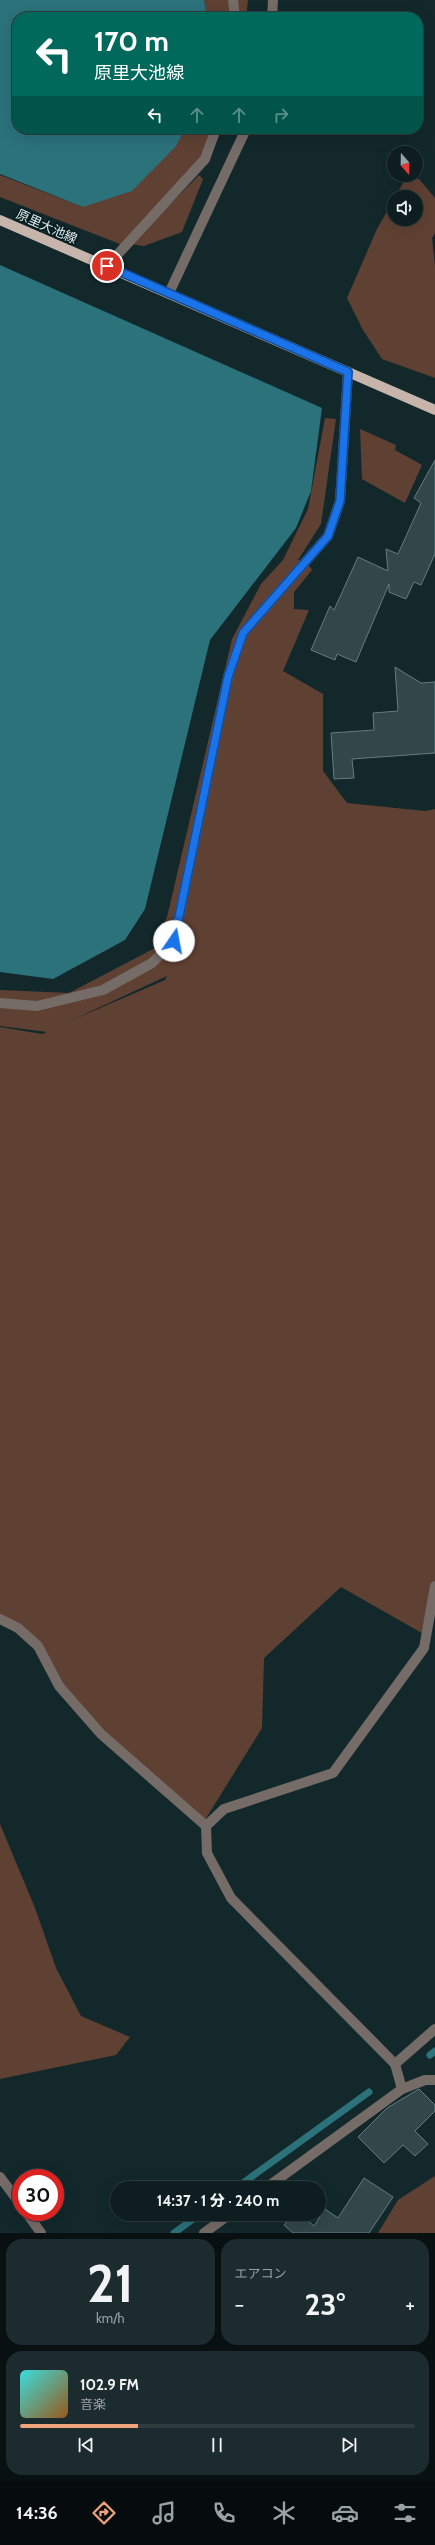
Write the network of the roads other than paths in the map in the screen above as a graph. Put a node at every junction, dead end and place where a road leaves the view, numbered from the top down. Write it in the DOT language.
graph roads {
  1 [pos="233,0"];
  2 [pos="273,0"];
  3 [pos="234,12"];
  4 [pos="272,12"];
  5 [pos="214,134"];
  6 [pos="244,134"];
  7 [pos="0,220"];
  8 [pos="107,266"];
  9 [pos="169,294"];
  10 [pos="348,372"];
  11 [pos="435,410"];
  12 [pos="0,1003"];
  13 [pos="435,1586"];
  14 [pos="0,1618"];
  15 [pos="206,1826"];
  16 [pos="435,2029"];
  17 [pos="396,2067"];
  18 [pos="435,2080"];
  19 [pos="402,2088"];
  20 [pos="0,2177"];
  21 [pos="276,2181"];
  22 [pos="12,2194"];
  23 [pos="32,2221"];
  24 [pos="220,2221"];
  25 [pos="41,2233"];
  26 [pos="204,2233"];
  1 -- 3 [label="street"];
  2 -- 4 [label="street"];
  5 -- 8 [label="street"];
  6 -- 9 [label="street"];
  7 -- 8 [label="main road, 原里大池線"];
  8 -- 9 [label="main road, 原里大池線"];
  9 -- 10 [label="main road, 原里大池線"];
  10 -- 11 [label="main road, 原里大池線"];
  10 -- 12 [label="street"];
  13 -- 15 [label="street"];
  14 -- 15 [label="street"];
  15 -- 17 [label="street"];
  16 -- 17 [label="street"];
  17 -- 19 [label="street"];
  18 -- 19 [label="street"];
  19 -- 21 [label="street"];
  20 -- 22 [label="street"];
  23 -- 25 [label="street"];
  24 -- 26 [label="street"];
}
